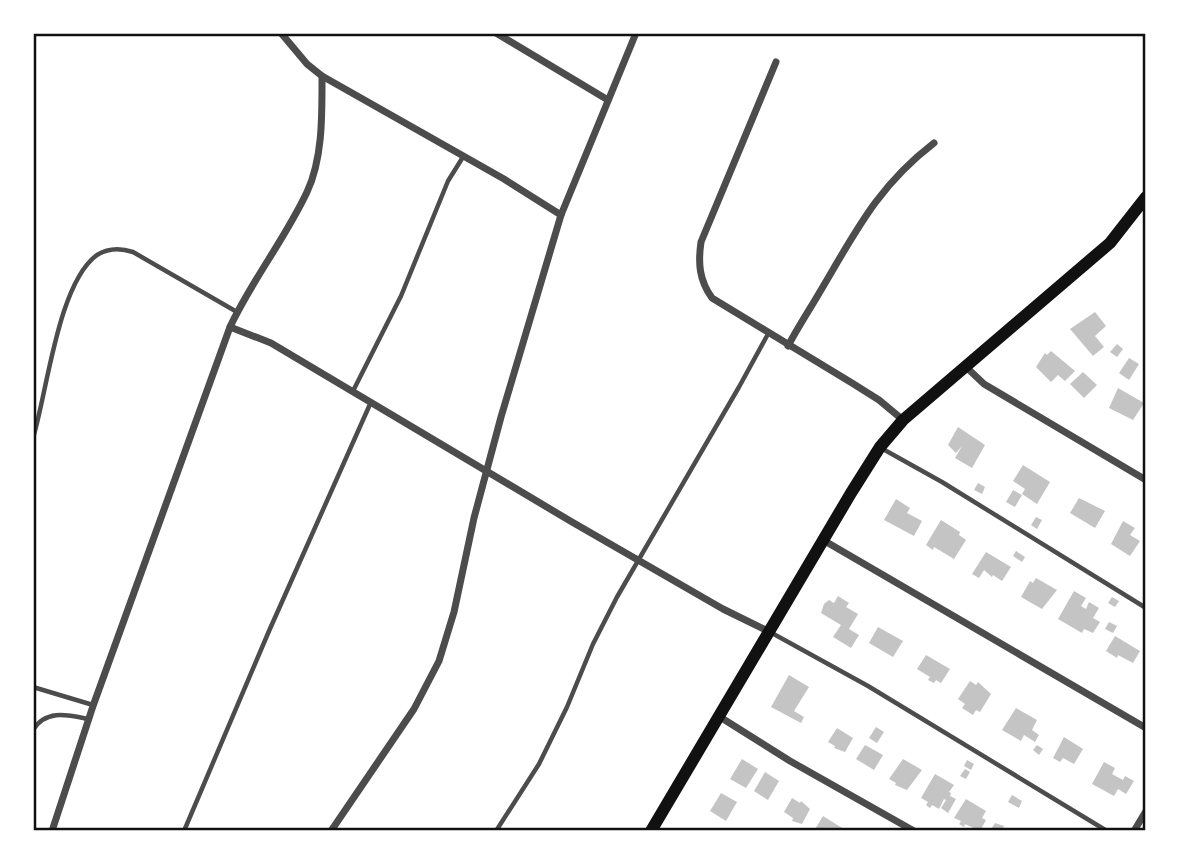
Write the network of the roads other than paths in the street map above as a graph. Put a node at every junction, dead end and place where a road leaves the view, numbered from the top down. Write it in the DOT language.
graph roads {
  1 [pos="281,33"];
  2 [pos="496,33"];
  3 [pos="636,33"];
  4 [pos="776,62"];
  5 [pos="322,76"];
  6 [pos="608,100"];
  7 [pos="934,143"];
  8 [pos="463,156"];
  9 [pos="1146,197"];
  10 [pos="561,215"];
  11 [pos="237,312"];
  12 [pos="230,327"];
  13 [pos="768,334"];
  14 [pos="788,346"];
  15 [pos="964,366"];
  16 [pos="353,390"];
  17 [pos="371,401"];
  18 [pos="903,420"];
  19 [pos="33,438"];
  20 [pos="880,447"];
  21 [pos="486,470"];
  22 [pos="1146,480"];
  23 [pos="823,540"];
  24 [pos="639,561"];
  25 [pos="1146,608"];
  26 [pos="770,632"];
  27 [pos="33,687"];
  28 [pos="93,706"];
  29 [pos="719,717"];
  30 [pos="89,719"];
  31 [pos="1146,728"];
  32 [pos="33,730"];
  33 [pos="1146,811"];
  34 [pos="52,831"];
  35 [pos="184,831"];
  36 [pos="331,831"];
  37 [pos="496,831"];
  38 [pos="651,831"];
  39 [pos="914,831"];
  40 [pos="1107,831"];
  41 [pos="1134,831"];
  1 -- 5 [label="street"];
  2 -- 6 [label="street"];
  3 -- 6 [label="street"];
  4 -- 13 [label="street"];
  5 -- 8 [label="street"];
  5 -- 11 [label="street"];
  6 -- 10 [label="street"];
  7 -- 14 [label="street"];
  8 -- 10 [label="street"];
  8 -- 16 [label="lane"];
  9 -- 15 [label="main road"];
  10 -- 21 [label="street"];
  11 -- 12 [label="street"];
  11 -- 19 [label="lane"];
  12 -- 16 [label="street"];
  12 -- 28 [label="street"];
  13 -- 14 [label="street"];
  13 -- 24 [label="lane"];
  14 -- 18 [label="street"];
  15 -- 18 [label="main road"];
  15 -- 22 [label="street"];
  16 -- 17 [label="street"];
  17 -- 21 [label="street"];
  17 -- 35 [label="lane"];
  18 -- 20 [label="main road"];
  20 -- 23 [label="main road"];
  20 -- 25 [label="lane"];
  21 -- 24 [label="street"];
  21 -- 36 [label="street"];
  23 -- 26 [label="main road"];
  23 -- 31 [label="street"];
  24 -- 26 [label="street"];
  24 -- 37 [label="lane"];
  26 -- 29 [label="main road"];
  26 -- 40 [label="lane"];
  27 -- 28 [label="lane"];
  28 -- 30 [label="street"];
  29 -- 38 [label="main road"];
  29 -- 39 [label="street"];
  30 -- 32 [label="lane"];
  30 -- 34 [label="street"];
  33 -- 41 [label="street"];
}
